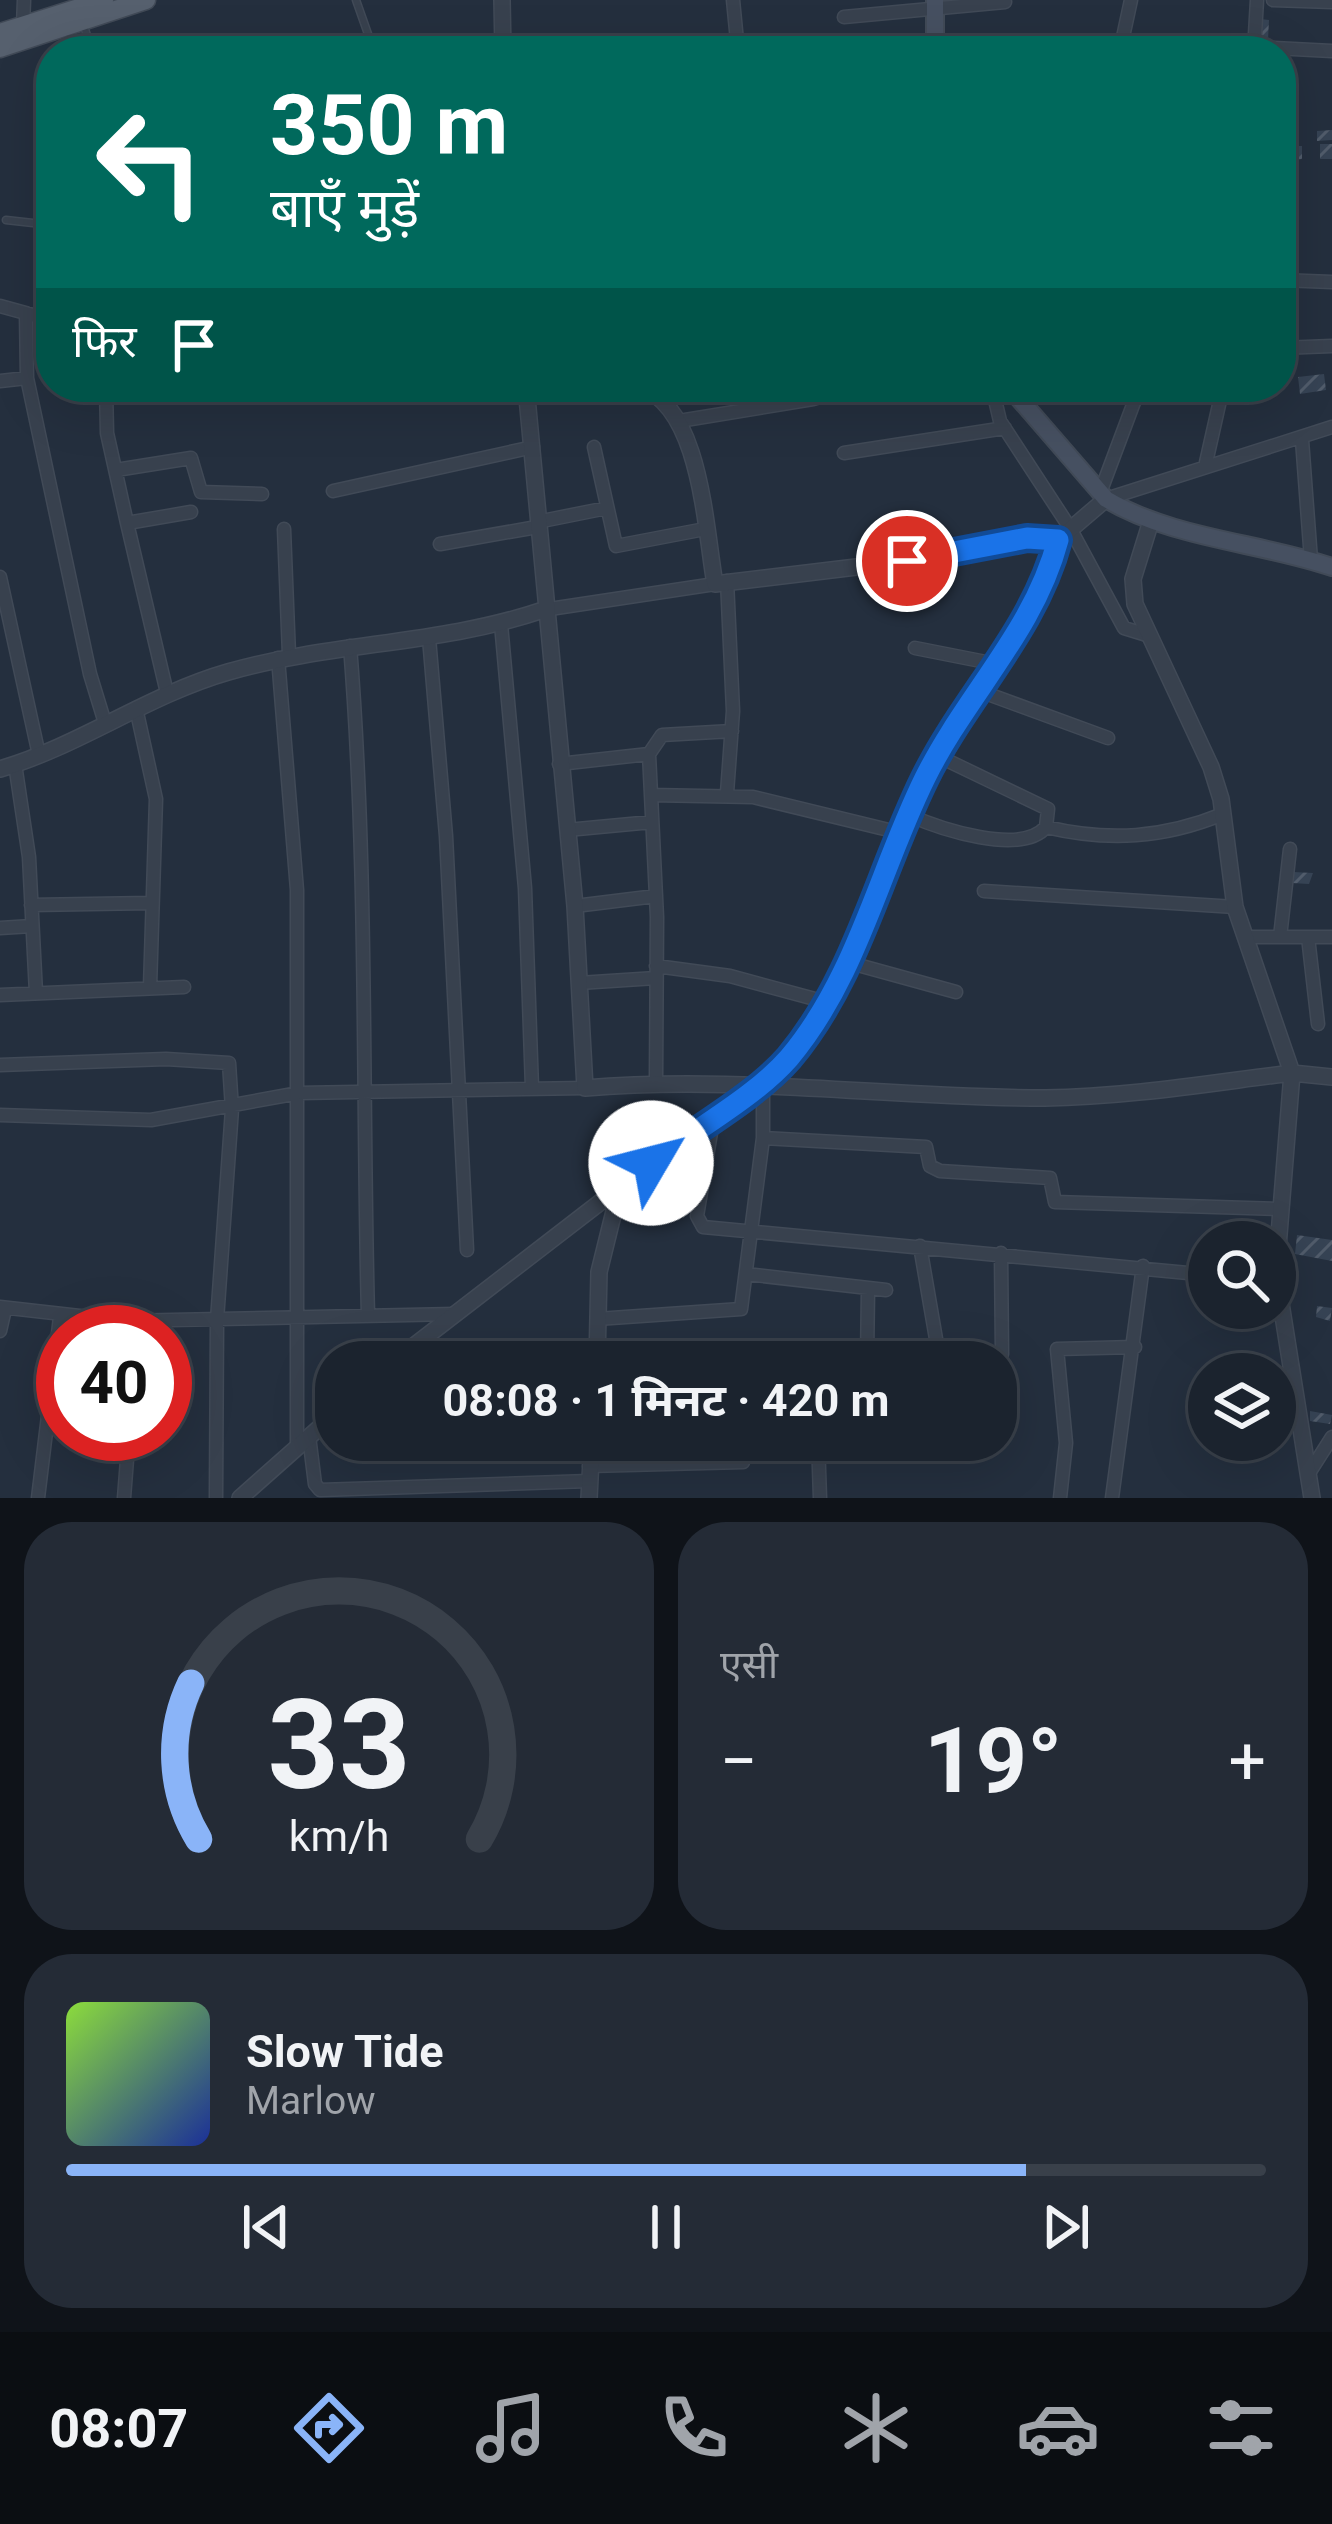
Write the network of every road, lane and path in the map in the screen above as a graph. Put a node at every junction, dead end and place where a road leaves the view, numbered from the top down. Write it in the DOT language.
graph roads {
  1 [pos="24,0"];
  2 [pos="104,0"];
  3 [pos="146,0"];
  4 [pos="356,0"];
  5 [pos="502,0"];
  6 [pos="734,0"];
  7 [pos="1131,0"];
  8 [pos="1257,0"];
  9 [pos="1273,0"];
  10 [pos="1005,2"];
  11 [pos="1332,2"];
  12 [pos="935,4"];
  13 [pos="81,16"];
  14 [pos="844,16"];
  15 [pos="23,26"];
  16 [pos="0,33"];
  17 [pos="87,36"];
  18 [pos="369,36"];
  19 [pos="503,36"];
  20 [pos="737,36"];
  21 [pos="934,36"];
  22 [pos="1123,36"];
  23 [pos="1255,36"];
  24 [pos="0,48"];
  25 [pos="1296,49"];
  26 [pos="1332,51"];
  27 [pos="6,220"];
  28 [pos="36,223"];
  29 [pos="1296,281"];
  30 [pos="1332,282"];
  31 [pos="0,306"];
  32 [pos="26,313"];
  33 [pos="36,316"];
  34 [pos="1332,346"];
  35 [pos="1296,347"];
  36 [pos="27,378"];
  37 [pos="0,381"];
  38 [pos="108,402"];
  39 [pos="528,402"];
  40 [pos="667,402"];
  41 [pos="800,402"];
  42 [pos="997,402"];
  43 [pos="1022,402"];
  44 [pos="1135,402"];
  45 [pos="1220,402"];
  46 [pos="679,421"];
  47 [pos="1332,427"];
  48 [pos="1005,428"];
  49 [pos="1302,440"];
  50 [pos="533,447"];
  51 [pos="594,447"];
  52 [pos="844,453"];
  53 [pos="1205,467"];
  54 [pos="116,470"];
  55 [pos="333,491"];
  56 [pos="262,494"];
  57 [pos="1103,496"];
  58 [pos="607,508"];
  59 [pos="191,512"];
  60 [pos="1151,521"];
  61 [pos="127,523"];
  62 [pos="537,525"];
  63 [pos="284,529"];
  64 [pos="705,529"];
  65 [pos="1064,534"];
  66 [pos="440,544"];
  67 [pos="1311,560"];
  68 [pos="1332,567"];
  69 [pos="0,577"];
  70 [pos="721,582"];
  71 [pos="543,610"];
  72 [pos="501,624"];
  73 [pos="1150,636"];
  74 [pos="429,638"];
  75 [pos="350,646"];
  76 [pos="915,648"];
  77 [pos="284,657"];
  78 [pos="996,664"];
  79 [pos="977,690"];
  80 [pos="166,693"];
  81 [pos="136,708"];
  82 [pos="105,723"];
  83 [pos="732,731"];
  84 [pos="1108,738"];
  85 [pos="649,754"];
  86 [pos="39,755"];
  87 [pos="938,756"];
  88 [pos="560,764"];
  89 [pos="7,767"];
  90 [pos="727,794"];
  91 [pos="651,795"];
  92 [pos="1223,814"];
  93 [pos="909,815"];
  94 [pos="652,822"];
  95 [pos="1046,827"];
  96 [pos="566,830"];
  97 [pos="901,833"];
  98 [pos="1290,849"];
  99 [pos="984,891"];
  100 [pos="656,896"];
  101 [pos="150,903"];
  102 [pos="31,905"];
  103 [pos="575,907"];
  104 [pos="1234,907"];
  105 [pos="32,926"];
  106 [pos="0,928"];
  107 [pos="1245,937"];
  108 [pos="1280,937"];
  109 [pos="1308,937"];
  110 [pos="1332,937"];
  111 [pos="847,962"];
  112 [pos="656,972"];
  113 [pos="579,983"];
  114 [pos="150,987"];
  115 [pos="184,987"];
  116 [pos="956,992"];
  117 [pos="36,993"];
  118 [pos="0,995"];
  119 [pos="826,1002"];
  120 [pos="1318,1024"];
  121 [pos="0,1065"];
  122 [pos="1292,1073"];
  123 [pos="1332,1077"];
  124 [pos="656,1082"];
  125 [pos="765,1083"];
  126 [pos="460,1088"];
  127 [pos="532,1088"];
  128 [pos="585,1088"];
  129 [pos="362,1092"];
  130 [pos="299,1093"];
  131 [pos="232,1109"];
  132 [pos="0,1115"];
  133 [pos="714,1115"];
  134 [pos="763,1138"];
  135 [pos="620,1187"];
  136 [pos="1281,1209"];
  137 [pos="1280,1221"];
  138 [pos="752,1232"];
  139 [pos="920,1246"];
  140 [pos="467,1250"];
  141 [pos="1001,1253"];
  142 [pos="1143,1266"];
  143 [pos="1188,1272"];
  144 [pos="746,1274"];
  145 [pos="868,1289"];
  146 [pos="886,1290"];
  147 [pos="2,1308"];
  148 [pos="36,1313"];
  149 [pos="455,1313"];
  150 [pos="368,1315"];
  151 [pos="297,1316"];
  152 [pos="597,1319"];
  153 [pos="217,1320"];
  154 [pos="192,1322"];
  155 [pos="1284,1329"];
  156 [pos="0,1331"];
  157 [pos="420,1341"];
  158 [pos="596,1341"];
  159 [pos="867,1341"];
  160 [pos="936,1341"];
  161 [pos="1002,1341"];
  162 [pos="1135,1347"];
  163 [pos="315,1431"];
  164 [pos="1332,1437"];
  165 [pos="303,1442"];
  166 [pos="42,1461"];
  167 [pos="127,1461"];
  168 [pos="819,1461"];
  169 [pos="743,1462"];
  170 [pos="1311,1470"];
  171 [pos="589,1482"];
  172 [pos="428,1493"];
  173 [pos="339,1494"];
  174 [pos="38,1498"];
  175 [pos="124,1498"];
  176 [pos="216,1498"];
  177 [pos="240,1498"];
  178 [pos="820,1498"];
  179 [pos="1060,1498"];
  180 [pos="1112,1498"];
  181 [pos="1312,1498"];
  1 -- 15 [label="street"];
  2 -- 13 [label="main road"];
  3 -- 13 [label="main road"];
  4 -- 18 [label="lane"];
  5 -- 19 [label="street"];
  6 -- 20 [label="street"];
  7 -- 22 [label="street"];
  8 -- 23 [label="street"];
  9 -- 11 [label="street"];
  10 -- 12 [label="street"];
  12 -- 14 [label="street"];
  12 -- 21 [label="main road"];
  13 -- 15 [label="main road"];
  13 -- 17 [label="lane"];
  13 -- 24 [label="main road"];
  15 -- 16 [label="main road"];
  25 -- 26 [label="street"];
  27 -- 28 [label="lane"];
  29 -- 30 [label="street"];
  31 -- 32 [label="street"];
  32 -- 33 [label="street"];
  32 -- 36 [label="street"];
  34 -- 35 [label="street"];
  36 -- 37 [label="street"];
  36 -- 82 [label="street"];
  38 -- 54 [label="street"];
  39 -- 50 [label="street"];
  40 -- 46 [label="street"];
  41 -- 46 [label="street"];
  42 -- 48 [label="street"];
  43 -- 57 [label="main road"];
  44 -- 57 [label="street"];
  45 -- 53 [label="street"];
  46 -- 64 [label="street"];
  47 -- 49 [label="street"];
  48 -- 52 [label="street"];
  48 -- 65 [label="street"];
  49 -- 53 [label="street"];
  49 -- 67 [label="street"];
  50 -- 55 [label="street"];
  50 -- 62 [label="street"];
  51 -- 58 [label="street"];
  53 -- 57 [label="street"];
  54 -- 56 [label="street"];
  54 -- 61 [label="street"];
  57 -- 60 [label="main road"];
  57 -- 65 [label="street"];
  58 -- 62 [label="street"];
  58 -- 64 [label="street"];
  59 -- 61 [label="street"];
  60 -- 67 [label="main road"];
  60 -- 73 [label="street"];
  61 -- 80 [label="street"];
  62 -- 66 [label="street"];
  62 -- 71 [label="street"];
  63 -- 77 [label="street"];
  64 -- 70 [label="street"];
  65 -- 70 [label="street"];
  65 -- 73 [label="street"];
  65 -- 78 [label="street"];
  67 -- 68 [label="main road"];
  69 -- 86 [label="street"];
  70 -- 71 [label="street"];
  70 -- 83 [label="street"];
  71 -- 72 [label="street"];
  71 -- 88 [label="street"];
  72 -- 74 [label="street"];
  72 -- 127 [label="street"];
  73 -- 92 [label="street"];
  74 -- 75 [label="street"];
  74 -- 126 [label="street"];
  75 -- 77 [label="street"];
  75 -- 129 [label="street"];
  76 -- 78 [label="street"];
  77 -- 80 [label="street"];
  77 -- 130 [label="street"];
  78 -- 79 [label="street"];
  79 -- 84 [label="street"];
  79 -- 87 [label="street"];
  80 -- 81 [label="street"];
  81 -- 82 [label="street"];
  81 -- 101 [label="street"];
  82 -- 86 [label="street"];
  83 -- 85 [label="street"];
  83 -- 90 [label="street"];
  85 -- 88 [label="street"];
  85 -- 91 [label="street"];
  86 -- 89 [label="street"];
  87 -- 93 [label="street"];
  87 -- 95 [label="street"];
  88 -- 96 [label="street"];
  89 -- 102 [label="street"];
  90 -- 91 [label="street"];
  90 -- 97 [label="street"];
  91 -- 94 [label="street"];
  92 -- 95 [label="street"];
  92 -- 104 [label="street"];
  93 -- 95 [label="street"];
  93 -- 97 [label="street"];
  94 -- 96 [label="street"];
  94 -- 100 [label="street"];
  96 -- 103 [label="street"];
  97 -- 111 [label="street"];
  98 -- 108 [label="street"];
  99 -- 104 [label="street"];
  100 -- 103 [label="street"];
  100 -- 112 [label="street"];
  101 -- 102 [label="street"];
  101 -- 114 [label="street"];
  102 -- 105 [label="street"];
  103 -- 113 [label="street"];
  104 -- 107 [label="street"];
  105 -- 106 [label="street"];
  105 -- 117 [label="street"];
  107 -- 108 [label="street"];
  107 -- 122 [label="street"];
  108 -- 109 [label="street"];
  109 -- 110 [label="street"];
  109 -- 120 [label="street"];
  111 -- 116 [label="street"];
  111 -- 119 [label="street"];
  112 -- 113 [label="street"];
  112 -- 119 [label="street"];
  112 -- 124 [label="street"];
  113 -- 128 [label="street"];
  114 -- 115 [label="street"];
  114 -- 117 [label="street"];
  117 -- 118 [label="street"];
  119 -- 125 [label="street"];
  121 -- 131 [label="street"];
  122 -- 123 [label="street"];
  122 -- 125 [label="street"];
  122 -- 136 [label="street"];
  124 -- 125 [label="street"];
  124 -- 128 [label="street"];
  125 -- 133 [label="street"];
  125 -- 134 [label="street"];
  126 -- 127 [label="street"];
  126 -- 129 [label="street"];
  126 -- 140 [label="street"];
  127 -- 128 [label="street"];
  129 -- 130 [label="street"];
  129 -- 150 [label="street"];
  130 -- 131 [label="street"];
  130 -- 151 [label="street"];
  131 -- 132 [label="street"];
  131 -- 153 [label="street"];
  133 -- 135 [label="street"];
  133 -- 138 [label="street"];
  134 -- 136 [label="street"];
  134 -- 138 [label="street"];
  135 -- 149 [label="street"];
  135 -- 152 [label="street"];
  136 -- 137 [label="street"];
  138 -- 139 [label="street"];
  138 -- 144 [label="street"];
  139 -- 141 [label="street"];
  139 -- 160 [label="street"];
  141 -- 142 [label="street"];
  141 -- 161 [label="street"];
  142 -- 143 [label="street"];
  142 -- 162 [label="street"];
  144 -- 145 [label="street"];
  144 -- 152 [label="street"];
  145 -- 146 [label="street"];
  145 -- 159 [label="street"];
  147 -- 148 [label="street"];
  147 -- 156 [label="street"];
  149 -- 150 [label="street"];
  149 -- 157 [label="street"];
  150 -- 151 [label="street"];
  151 -- 153 [label="street"];
  151 -- 165 [label="street"];
  152 -- 158 [label="street"];
  153 -- 154 [label="street"];
  153 -- 176 [label="street"];
  155 -- 170 [label="street"];
  162 -- 179 [label="street"];
  162 -- 180 [label="street"];
  163 -- 165 [label="street"];
  164 -- 170 [label="street"];
  165 -- 173 [label="street"];
  165 -- 177 [label="street"];
  166 -- 174 [label="street"];
  167 -- 175 [label="street"];
  168 -- 178 [label="street"];
  169 -- 171 [label="street"];
  170 -- 181 [label="street"];
  171 -- 172 [label="street"];
  172 -- 173 [label="street"];
}
